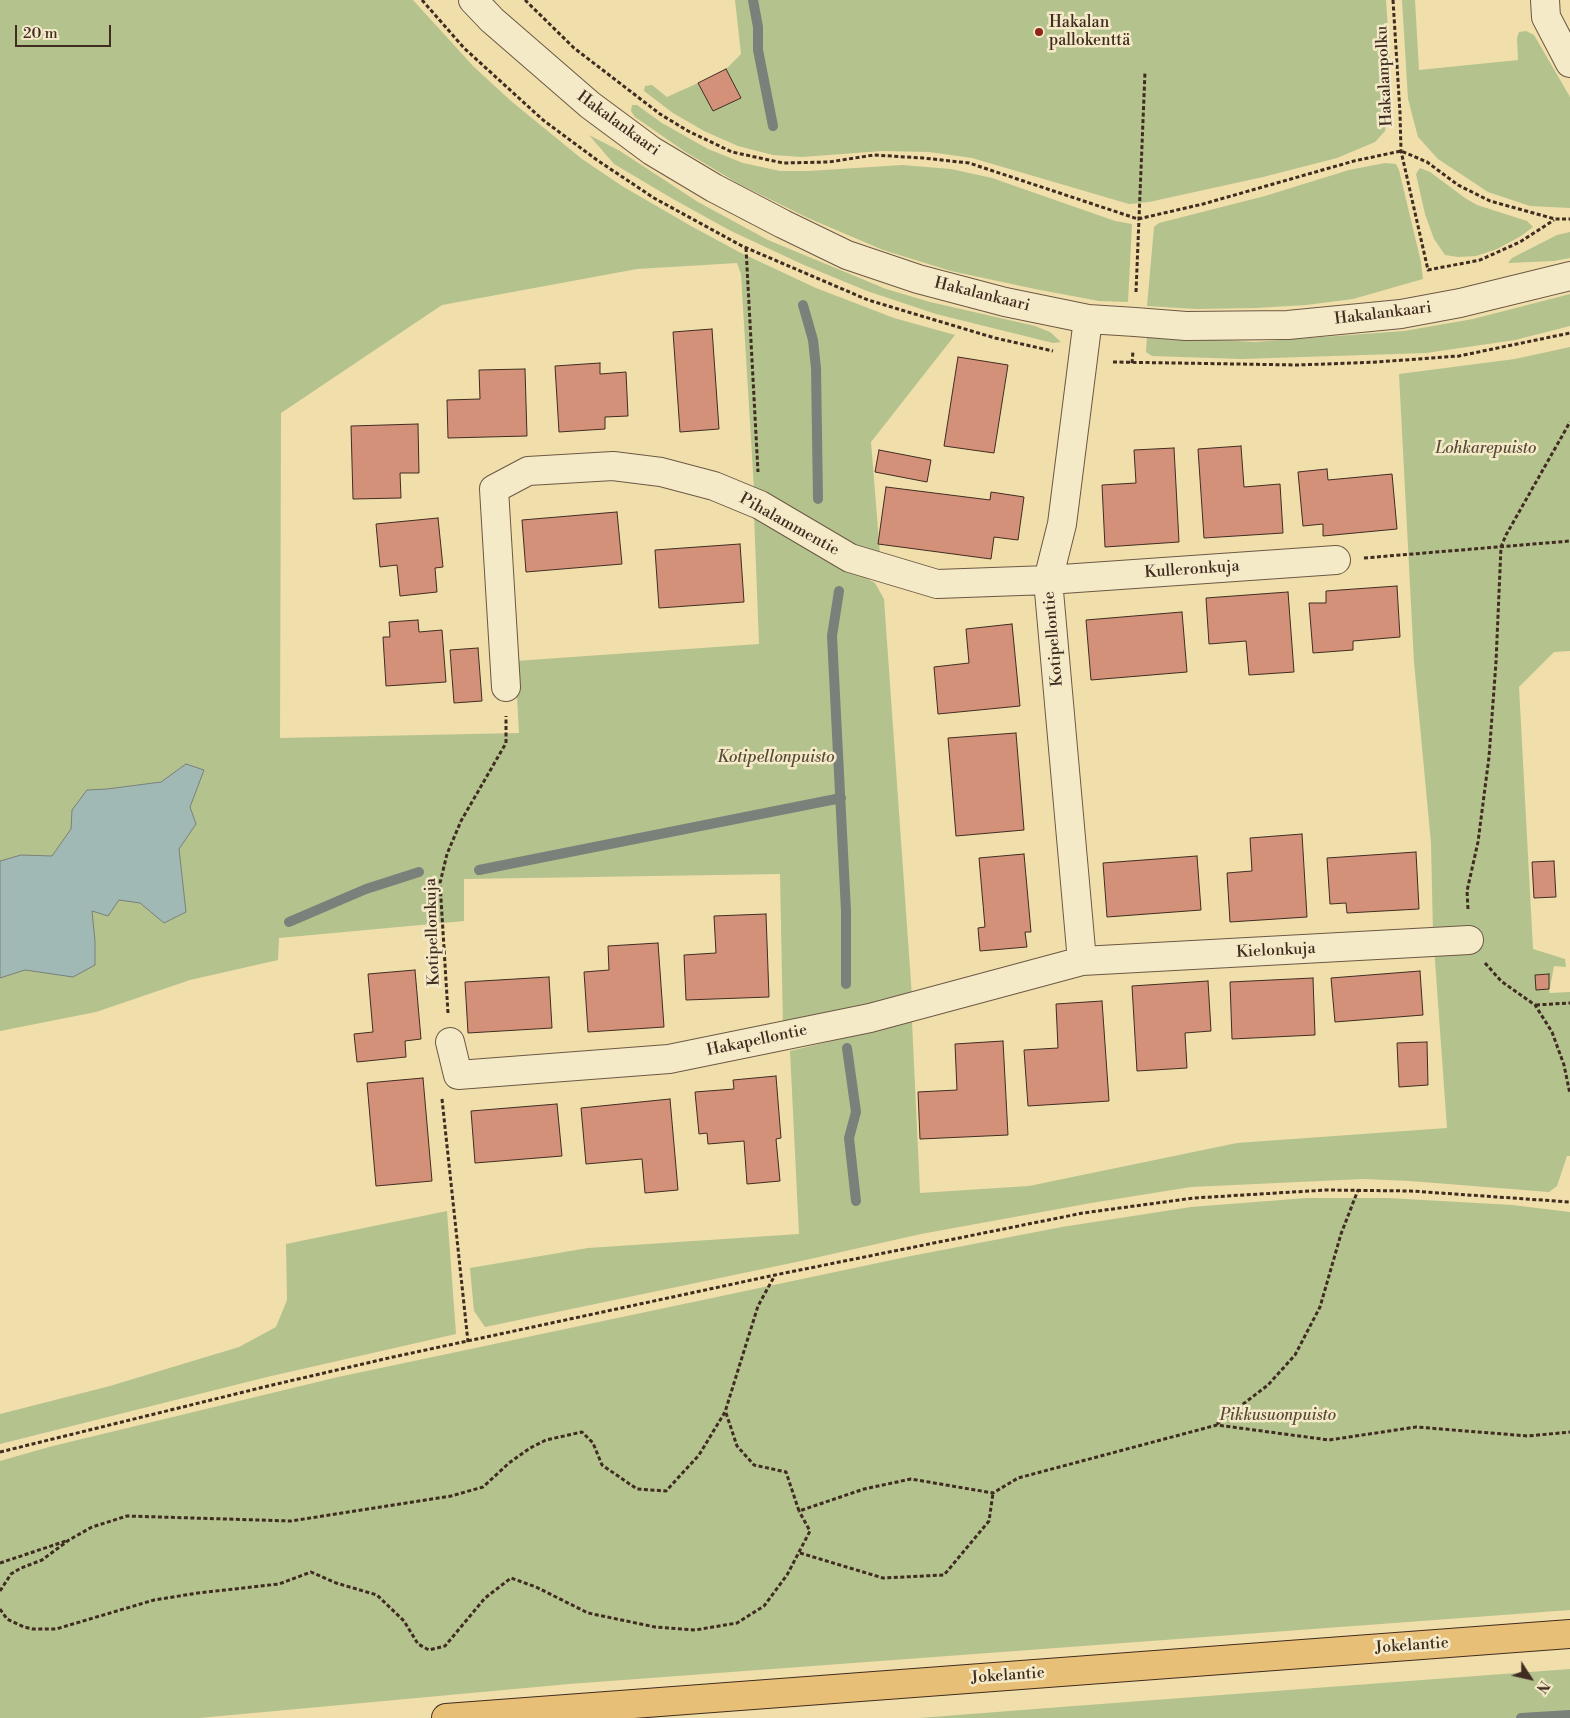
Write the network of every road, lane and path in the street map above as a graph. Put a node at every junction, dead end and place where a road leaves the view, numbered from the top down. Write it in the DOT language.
graph roads {
  1 [pos="473,0"];
  2 [pos="525,0"];
  3 [pos="1393,0"];
  4 [pos="1544,0"];
  5 [pos="1570,63"];
  6 [pos="1144,72"];
  7 [pos="1401,151"];
  8 [pos="1138,219"];
  9 [pos="1570,219"];
  10 [pos="1555,220"];
  11 [pos="746,248"];
  12 [pos="1570,276"];
  13 [pos="1088,319"];
  14 [pos="1570,422"];
  15 [pos="760,505"];
  16 [pos="1570,541"];
  17 [pos="1501,547"];
  18 [pos="1336,560"];
  19 [pos="1048,580"];
  20 [pos="506,687"];
  21 [pos="1469,940"];
  22 [pos="1082,961"];
  23 [pos="1570,1003"];
  24 [pos="1535,1006"];
  25 [pos="450,1042"];
  26 [pos="458,1075"];
  27 [pos="1570,1094"];
  28 [pos="1358,1190"];
  29 [pos="1570,1202"];
  30 [pos="775,1275"];
  31 [pos="468,1342"];
  32 [pos="725,1412"];
  33 [pos="1217,1425"];
  34 [pos="1570,1432"];
  35 [pos="0,1452"];
  36 [pos="993,1493"];
  37 [pos="799,1511"];
  38 [pos="69,1540"];
  39 [pos="800,1552"];
  40 [pos="0,1564"];
  41 [pos="0,1591"];
  42 [pos="0,1609"];
  43 [pos="1570,1634"];
  44 [pos="446,1718"];
  1 -- 13 [label="street, Hakalankaari"];
  2 -- 8 [label="path"];
  3 -- 7 [label="path, Hakalanpolku"];
  4 -- 5 [label="street"];
  6 -- 8 [label="path"];
  7 -- 8 [label="path"];
  7 -- 10 [label="path"];
  7 -- 10 [label="path, Hakalanpolku"];
  9 -- 10 [label="path"];
  11 -- 15 [label="path"];
  12 -- 13 [label="street, Hakalankaari"];
  13 -- 19 [label="street, Kotipellontie"];
  14 -- 17 [label="path"];
  15 -- 19 [label="street, Pihalammentie"];
  15 -- 20 [label="street, Pihalammentie"];
  16 -- 17 [label="path"];
  17 -- 18 [label="path"];
  17 -- 21 [label="path"];
  18 -- 19 [label="street, Kulleronkuja"];
  19 -- 22 [label="street, Kotipellontie"];
  20 -- 25 [label="path, Kotipellonkuja"];
  21 -- 22 [label="street, Kielonkuja"];
  21 -- 24 [label="path"];
  22 -- 26 [label="street, Hakapellontie"];
  23 -- 24 [label="path"];
  24 -- 27 [label="path"];
  25 -- 26 [label="street"];
  26 -- 31 [label="path"];
  28 -- 29 [label="path"];
  28 -- 30 [label="path"];
  28 -- 33 [label="path"];
  30 -- 31 [label="path"];
  30 -- 32 [label="path"];
  31 -- 35 [label="path"];
  32 -- 37 [label="path"];
  32 -- 38 [label="path"];
  33 -- 34 [label="path"];
  33 -- 36 [label="path"];
  36 -- 37 [label="path"];
  36 -- 39 [label="path"];
  37 -- 39 [label="path"];
  38 -- 40 [label="path"];
  38 -- 41 [label="path"];
  39 -- 42 [label="path"];
  43 -- 44 [label="main road, Jokelantie"];
}
